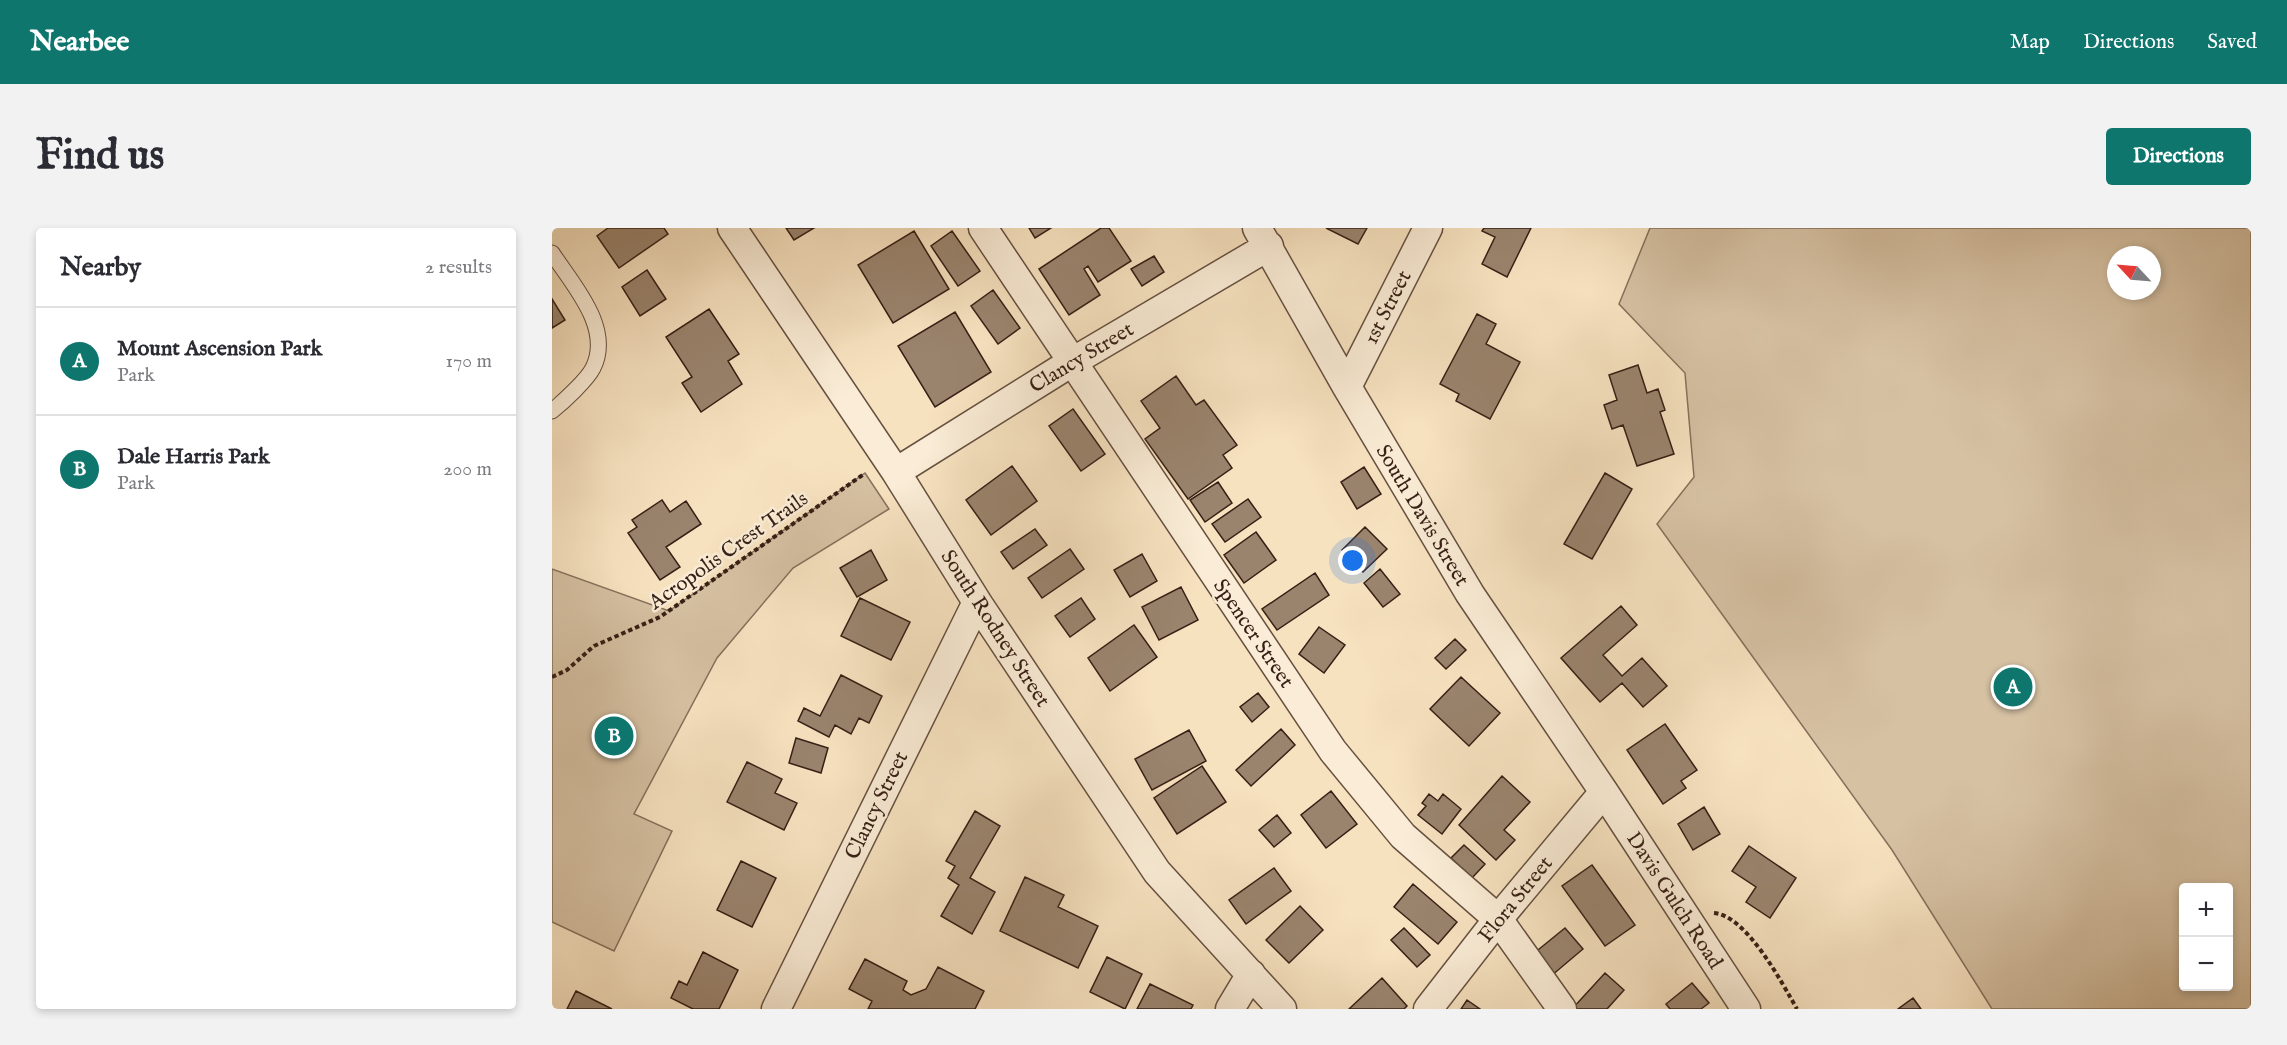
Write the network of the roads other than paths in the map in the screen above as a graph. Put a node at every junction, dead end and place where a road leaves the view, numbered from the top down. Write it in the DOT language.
graph roads {
  1 [pos="732,228"];
  2 [pos="983,228"];
  3 [pos="1428,228"];
  4 [pos="1263,237"];
  5 [pos="552,253"];
  6 [pos="1072,362"];
  7 [pos="1347,387"];
  8 [pos="552,411"];
  9 [pos="892,465"];
  10 [pos="977,602"];
  11 [pos="1604,792"];
  12 [pos="1498,919"];
  13 [pos="1251,974"];
  14 [pos="776,1009"];
  15 [pos="1230,1009"];
  16 [pos="1282,1009"];
  17 [pos="1428,1009"];
  18 [pos="1562,1009"];
  19 [pos="1746,1009"];
  1 -- 9 [label="street, South Rodney Street"];
  2 -- 6 [label="street, Spencer Street"];
  3 -- 7 [label="street, 1st Street"];
  4 -- 6 [label="street, Clancy Street"];
  4 -- 7 [label="street, South Davis Street"];
  5 -- 8 [label="lane"];
  6 -- 9 [label="street, Clancy Street"];
  6 -- 12 [label="street, Spencer Street"];
  7 -- 11 [label="street, South Davis Street"];
  9 -- 10 [label="street, South Rodney Street"];
  10 -- 13 [label="street, South Rodney Street"];
  10 -- 14 [label="street, Clancy Street"];
  11 -- 12 [label="street, Flora Street"];
  11 -- 19 [label="street, Davis Gulch Road"];
  12 -- 17 [label="street, Flora Street"];
  12 -- 18 [label="street, Spencer Street"];
  13 -- 15 [label="street"];
  13 -- 16 [label="street, South Rodney Street"];
}
